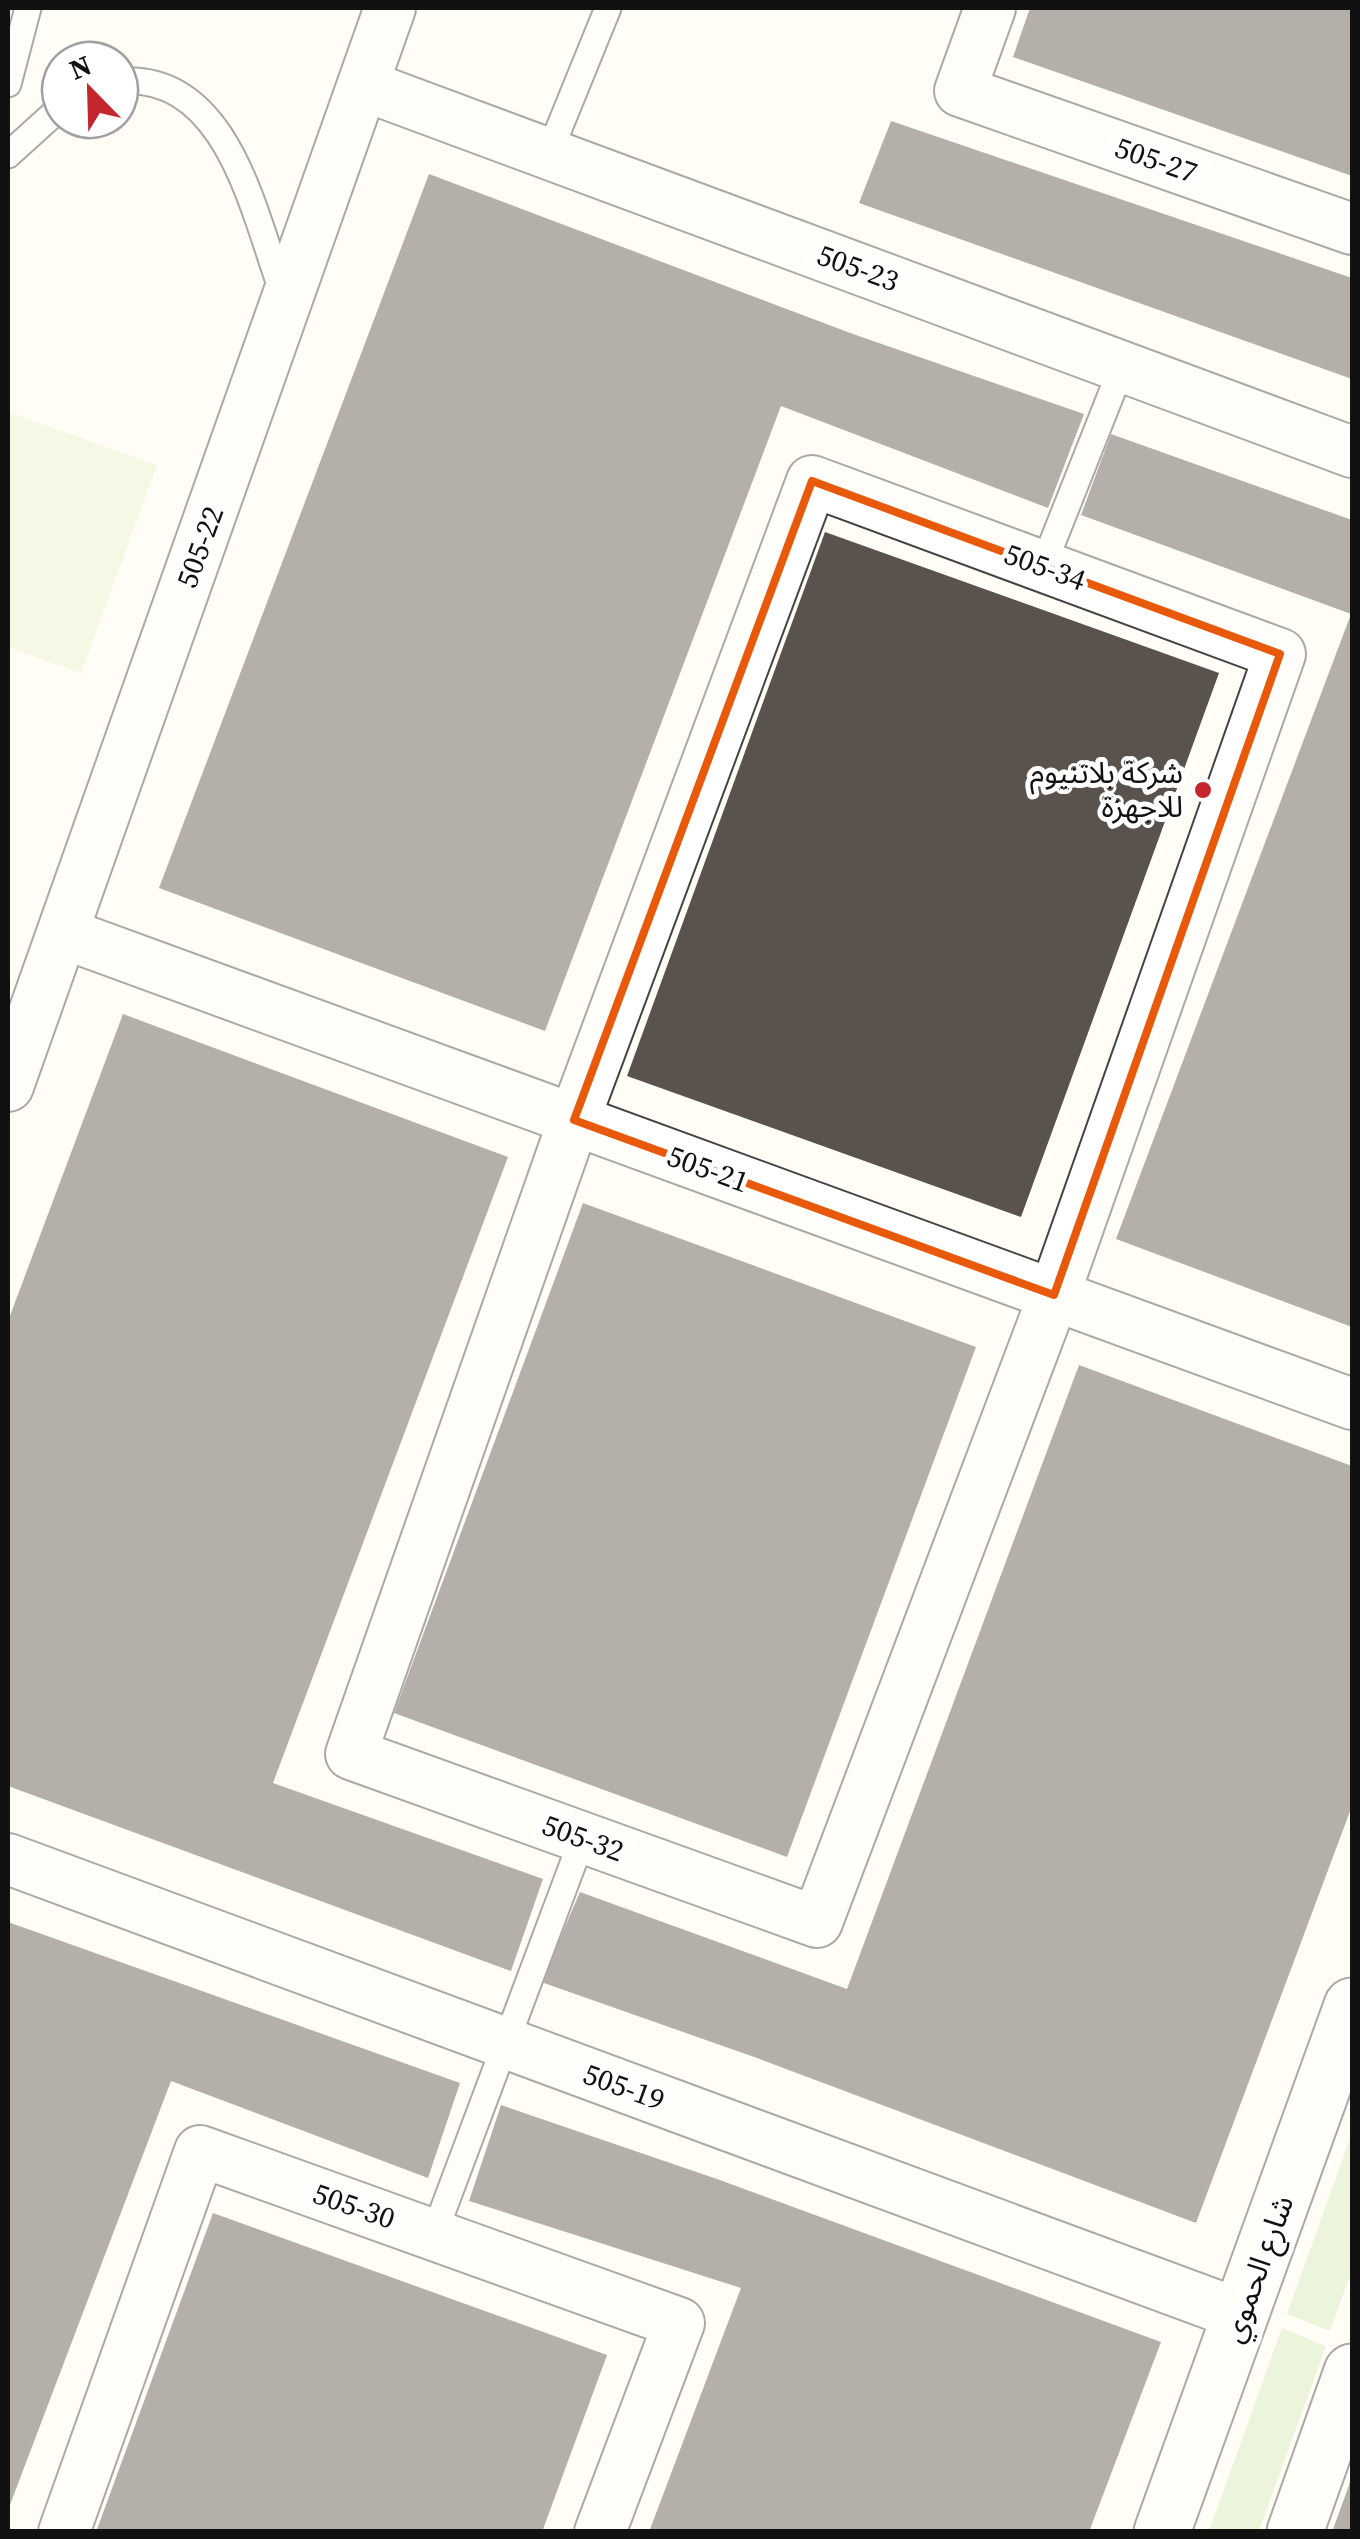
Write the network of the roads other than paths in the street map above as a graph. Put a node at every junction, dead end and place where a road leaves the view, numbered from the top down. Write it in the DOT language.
graph roads {
  1 [pos="28,8"];
  2 [pos="390,8"];
  3 [pos="608,8"];
  4 [pos="990,8"];
  5 [pos="140,81"];
  6 [pos="8,84"];
  7 [pos="363,85"];
  8 [pos="40,126"];
  9 [pos="549,153"];
  10 [pos="8,155"];
  11 [pos="1352,229"];
  12 [pos="287,303"];
  13 [pos="1122,367"];
  14 [pos="1352,452"];
  15 [pos="1042,566"];
  16 [pos="63,934"];
  17 [pos="8,1086"];
  18 [pos="574,1120"];
  19 [pos="1054,1295"];
  20 [pos="1352,1404"];
  21 [pos="583,1837"];
  22 [pos="8,1860"];
  23 [pos="1352,2006"];
  24 [pos="505,2043"];
  25 [pos="434,2234"];
  26 [pos="1241,2314"];
  27 [pos="1352,2372"];
  28 [pos="64,2532"];
  29 [pos="600,2532"];
  30 [pos="1162,2532"];
  31 [pos="1295,2532"];
  1 -- 6 [label="lane"];
  2 -- 7 [label="street, 505-22"];
  3 -- 9 [label="lane"];
  4 -- 11 [label="street, 505-27"];
  5 -- 12 [label="lane"];
  7 -- 9 [label="street, 505-23"];
  7 -- 12 [label="street, 505-22"];
  8 -- 10 [label="lane"];
  9 -- 13 [label="street, 505-23"];
  12 -- 16 [label="street, 505-22"];
  13 -- 14 [label="street, 505-23"];
  13 -- 15 [label="lane"];
  15 -- 18 [label="street, 505-34"];
  15 -- 19 [label="street, 505-34"];
  16 -- 17 [label="street, 505-22"];
  16 -- 18 [label="street, 505-21"];
  18 -- 19 [label="street, 505-21"];
  18 -- 21 [label="street, 505-32"];
  19 -- 20 [label="street, 505-21"];
  19 -- 21 [label="street, 505-32"];
  21 -- 24 [label="lane"];
  22 -- 24 [label="street, 505-19"];
  23 -- 26 [label="street, شارع الحموي"];
  24 -- 25 [label="lane"];
  24 -- 26 [label="street, 505-19"];
  25 -- 28 [label="street, 505-30"];
  25 -- 29 [label="street, 505-30"];
  26 -- 30 [label="street, شارع الحموي"];
  27 -- 31 [label="street"];
}
